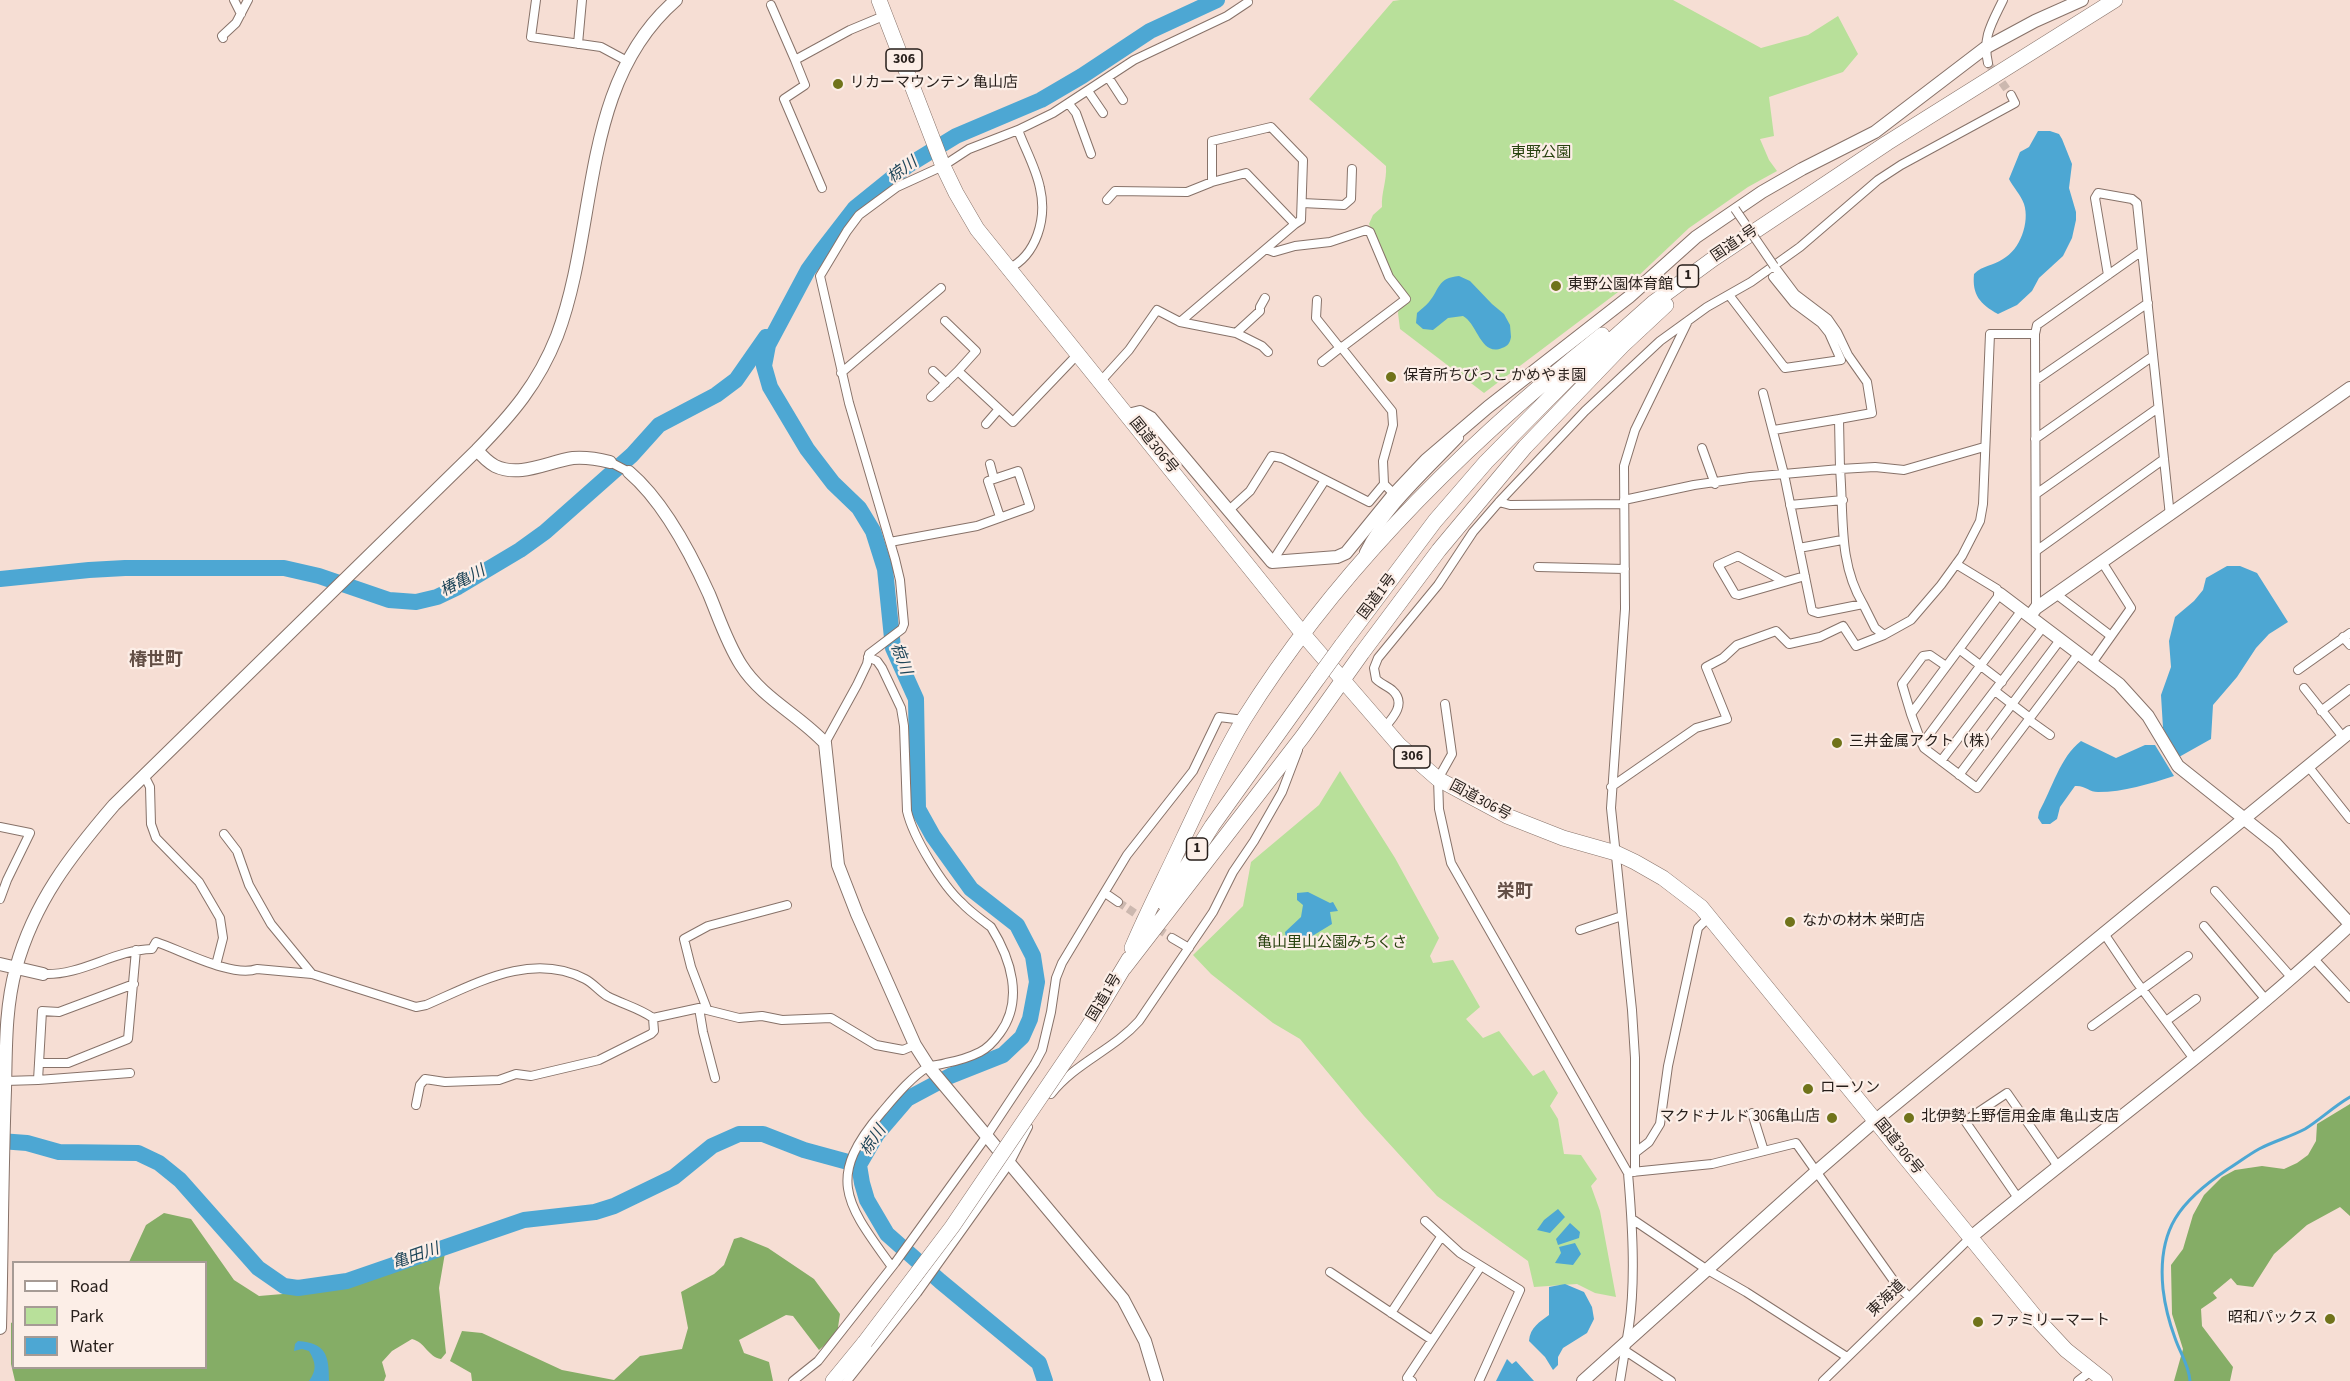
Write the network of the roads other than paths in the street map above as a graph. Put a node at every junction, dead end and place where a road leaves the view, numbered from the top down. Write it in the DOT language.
graph roads {
  1 [pos="234,0"];
  2 [pos="248,0"];
  3 [pos="536,0"];
  4 [pos="582,0"];
  5 [pos="676,0"];
  6 [pos="879,0"];
  7 [pos="2003,0"];
  8 [pos="2082,0"];
  9 [pos="2115,0"];
  10 [pos="1248,3"];
  11 [pos="771,5"];
  12 [pos="241,14"];
  13 [pos="886,15"];
  14 [pos="223,38"];
  15 [pos="578,44"];
  16 [pos="1985,48"];
  17 [pos="795,60"];
  18 [pos="627,61"];
  19 [pos="1988,63"];
  20 [pos="1108,77"];
  21 [pos="1088,91"];
  22 [pos="2011,96"];
  23 [pos="1123,100"];
  24 [pos="1069,104"];
  25 [pos="1103,113"];
  26 [pos="1018,130"];
  27 [pos="1091,154"];
  28 [pos="944,166"];
  29 [pos="1352,169"];
  30 [pos="1212,182"];
  31 [pos="822,188"];
  32 [pos="1107,200"];
  33 [pos="1302,203"];
  34 [pos="1736,209"];
  35 [pos="1295,224"];
  36 [pos="1266,249"];
  37 [pos="2142,251"];
  38 [pos="1713,258"];
  39 [pos="1774,266"];
  40 [pos="1008,269"];
  41 [pos="2108,275"];
  42 [pos="1773,277"];
  43 [pos="941,288"];
  44 [pos="1729,295"];
  45 [pos="1265,298"];
  46 [pos="1317,300"];
  47 [pos="1653,303"];
  48 [pos="2148,303"];
  49 [pos="1689,320"];
  50 [pos="945,321"];
  51 [pos="1180,322"];
  52 [pos="1236,333"];
  53 [pos="2035,334"];
  54 [pos="1341,348"];
  55 [pos="1268,352"];
  56 [pos="1077,355"];
  57 [pos="2153,356"];
  58 [pos="1322,362"];
  59 [pos="933,371"];
  60 [pos="958,371"];
  61 [pos="841,373"];
  62 [pos="2036,381"];
  63 [pos="1100,382"];
  64 [pos="946,383"];
  65 [pos="2350,388"];
  66 [pos="1763,393"];
  67 [pos="931,397"];
  68 [pos="1488,407"];
  69 [pos="2158,408"];
  70 [pos="999,409"];
  71 [pos="1128,415"];
  72 [pos="1839,419"];
  73 [pos="986,424"];
  74 [pos="1774,430"];
  75 [pos="2035,439"];
  76 [pos="1984,447"];
  77 [pos="1702,448"];
  78 [pos="477,450"];
  79 [pos="2164,459"];
  80 [pos="610,462"];
  81 [pos="990,464"];
  82 [pos="1840,469"];
  83 [pos="629,472"];
  84 [pos="1784,474"];
  85 [pos="994,479"];
  86 [pos="1325,480"];
  87 [pos="1384,483"];
  88 [pos="1715,484"];
  89 [pos="1394,494"];
  90 [pos="2036,494"];
  91 [pos="1843,500"];
  92 [pos="1499,502"];
  93 [pos="1624,502"];
  94 [pos="1790,505"];
  95 [pos="1228,511"];
  96 [pos="2170,516"];
  97 [pos="1000,517"];
  98 [pos="1842,540"];
  99 [pos="890,542"];
  100 [pos="1799,548"];
  101 [pos="2036,551"];
  102 [pos="1272,562"];
  103 [pos="2102,562"];
  104 [pos="1956,564"];
  105 [pos="1538,567"];
  106 [pos="1355,569"];
  107 [pos="1624,569"];
  108 [pos="1805,576"];
  109 [pos="1782,581"];
  110 [pos="2000,594"];
  111 [pos="2056,594"];
  112 [pos="1863,604"];
  113 [pos="2029,612"];
  114 [pos="2043,627"];
  115 [pos="1303,634"];
  116 [pos="1884,635"];
  117 [pos="2347,635"];
  118 [pos="2111,636"];
  119 [pos="2060,640"];
  120 [pos="2350,645"];
  121 [pos="1959,650"];
  122 [pos="870,653"];
  123 [pos="2079,653"];
  124 [pos="2092,663"];
  125 [pos="1946,666"];
  126 [pos="1981,666"];
  127 [pos="2298,670"];
  128 [pos="1343,680"];
  129 [pos="2002,682"];
  130 [pos="2304,688"];
  131 [pos="2350,689"];
  132 [pos="1995,691"];
  133 [pos="1445,704"];
  134 [pos="2012,704"];
  135 [pos="2321,711"];
  136 [pos="1911,714"];
  137 [pos="2030,719"];
  138 [pos="1244,720"];
  139 [pos="1384,728"];
  140 [pos="2346,734"];
  141 [pos="2050,735"];
  142 [pos="1303,736"];
  143 [pos="825,743"];
  144 [pos="1922,744"];
  145 [pos="1941,761"];
  146 [pos="2308,766"];
  147 [pos="144,775"];
  148 [pos="1959,775"];
  149 [pos="1438,779"];
  150 [pos="1611,787"];
  151 [pos="2244,818"];
  152 [pos="2350,819"];
  153 [pos="0,827"];
  154 [pos="225,834"];
  155 [pos="1616,853"];
  156 [pos="3,880"];
  157 [pos="2215,891"];
  158 [pos="1104,893"];
  159 [pos="0,899"];
  160 [pos="1118,902"];
  161 [pos="787,905"];
  162 [pos="1622,916"];
  163 [pos="1708,917"];
  164 [pos="2350,925"];
  165 [pos="2204,926"];
  166 [pos="1580,930"];
  167 [pos="2103,932"];
  168 [pos="1172,938"];
  169 [pos="1189,948"];
  170 [pos="136,950"];
  171 [pos="2188,956"];
  172 [pos="2314,959"];
  173 [pos="0,964"];
  174 [pos="216,965"];
  175 [pos="16,968"];
  176 [pos="1124,968"];
  177 [pos="43,974"];
  178 [pos="312,974"];
  179 [pos="2292,978"];
  180 [pos="134,984"];
  181 [pos="2144,990"];
  182 [pos="2350,998"];
  183 [pos="2196,999"];
  184 [pos="2267,1001"];
  185 [pos="703,1008"];
  186 [pos="653,1018"];
  187 [pos="2166,1022"];
  188 [pos="2092,1026"];
  189 [pos="915,1045"];
  190 [pos="2194,1059"];
  191 [pos="39,1063"];
  192 [pos="929,1067"];
  193 [pos="130,1073"];
  194 [pos="715,1078"];
  195 [pos="38,1080"];
  196 [pos="3,1085"];
  197 [pos="416,1105"];
  198 [pos="1752,1113"];
  199 [pos="1876,1120"];
  200 [pos="986,1137"];
  201 [pos="1764,1150"];
  202 [pos="1636,1152"];
  203 [pos="1009,1164"];
  204 [pos="2057,1165"];
  205 [pos="1816,1171"];
  206 [pos="1631,1172"];
  207 [pos="2018,1198"];
  208 [pos="1632,1219"];
  209 [pos="1425,1221"];
  210 [pos="1441,1237"];
  211 [pos="1971,1238"];
  212 [pos="894,1265"];
  213 [pos="1481,1266"];
  214 [pos="1706,1269"];
  215 [pos="1330,1272"];
  216 [pos="1909,1297"];
  217 [pos="1390,1313"];
  218 [pos="0,1328"];
  219 [pos="1432,1340"];
  220 [pos="1625,1346"];
  221 [pos="1847,1357"];
  222 [pos="2091,1371"];
  223 [pos="793,1381"];
  224 [pos="833,1381"];
  225 [pos="847,1381"];
  226 [pos="1157,1381"];
  227 [pos="1412,1381"];
  228 [pos="1479,1381"];
  229 [pos="1583,1381"];
  230 [pos="1620,1381"];
  231 [pos="1671,1381"];
  232 [pos="1823,1381"];
  233 [pos="2078,1381"];
  234 [pos="2105,1381"];
  1 -- 12 [label="street"];
  2 -- 12 [label="street"];
  3 -- 15 [label="street"];
  4 -- 15 [label="street"];
  5 -- 18 [label="street"];
  6 -- 13 [label="highway, 国道306号 / 306"];
  7 -- 16 [label="street"];
  8 -- 16 [label="street"];
  9 -- 38 [label="highway, 国道1号 / 1"];
  10 -- 20 [label="street"];
  11 -- 17 [label="street"];
  12 -- 14 [label="street"];
  13 -- 17 [label="street"];
  13 -- 28 [label="highway, 国道306号 / 306"];
  15 -- 18 [label="street"];
  16 -- 19 [label="street"];
  16 -- 34 [label="street"];
  17 -- 31 [label="street"];
  18 -- 78 [label="street"];
  20 -- 21 [label="street"];
  20 -- 23 [label="street"];
  21 -- 24 [label="street"];
  21 -- 25 [label="street"];
  22 -- 39 [label="street"];
  24 -- 26 [label="street"];
  24 -- 27 [label="street"];
  26 -- 28 [label="street"];
  26 -- 40 [label="street"];
  28 -- 40 [label="highway, 国道306号 / 306"];
  28 -- 61 [label="street"];
  29 -- 33 [label="street"];
  30 -- 32 [label="street"];
  30 -- 33 [label="street"];
  30 -- 35 [label="street"];
  33 -- 35 [label="street"];
  34 -- 39 [label="street, bridge"];
  34 -- 68 [label="street"];
  35 -- 36 [label="street"];
  36 -- 51 [label="street"];
  36 -- 54 [label="street"];
  37 -- 41 [label="street"];
  37 -- 41 [label="street"];
  37 -- 48 [label="street"];
  38 -- 47 [label="highway, 国道1号 / 1"];
  38 -- 128 [label="highway"];
  39 -- 44 [label="street"];
  39 -- 72 [label="street"];
  40 -- 56 [label="highway, 国道306号 / 306"];
  41 -- 53 [label="street"];
  42 -- 44 [label="street"];
  43 -- 61 [label="street"];
  44 -- 49 [label="street"];
  45 -- 52 [label="street"];
  46 -- 54 [label="street"];
  47 -- 106 [label="highway"];
  47 -- 176 [label="highway, 国道1号 / 1, bridge"];
  48 -- 57 [label="street"];
  48 -- 62 [label="street"];
  49 -- 92 [label="street"];
  49 -- 93 [label="street"];
  50 -- 60 [label="street"];
  51 -- 52 [label="street"];
  51 -- 63 [label="street"];
  52 -- 55 [label="street"];
  53 -- 62 [label="street"];
  53 -- 76 [label="street"];
  54 -- 58 [label="street"];
  54 -- 87 [label="street"];
  56 -- 63 [label="highway, 国道306号 / 306"];
  56 -- 70 [label="street"];
  57 -- 69 [label="street"];
  57 -- 75 [label="street"];
  59 -- 64 [label="street"];
  60 -- 64 [label="street"];
  60 -- 70 [label="street"];
  61 -- 99 [label="street"];
  62 -- 75 [label="street"];
  63 -- 71 [label="highway, 国道306号 / 306"];
  64 -- 67 [label="street"];
  65 -- 96 [label="street"];
  66 -- 74 [label="street"];
  68 -- 89 [label="street"];
  68 -- 106 [label="street"];
  69 -- 79 [label="street"];
  69 -- 90 [label="street"];
  70 -- 73 [label="street"];
  71 -- 95 [label="street"];
  71 -- 115 [label="highway, 国道306号 / 306"];
  72 -- 74 [label="street"];
  72 -- 82 [label="street"];
  74 -- 84 [label="street"];
  75 -- 90 [label="street"];
  76 -- 82 [label="street"];
  76 -- 104 [label="street"];
  77 -- 88 [label="street"];
  78 -- 80 [label="street"];
  78 -- 147 [label="street"];
  79 -- 96 [label="street"];
  79 -- 101 [label="street"];
  80 -- 83 [label="street"];
  81 -- 85 [label="street"];
  82 -- 84 [label="street"];
  82 -- 91 [label="street"];
  83 -- 143 [label="street"];
  84 -- 88 [label="street"];
  84 -- 94 [label="street"];
  85 -- 97 [label="street"];
  85 -- 97 [label="street"];
  86 -- 87 [label="street"];
  86 -- 95 [label="street"];
  86 -- 102 [label="street"];
  87 -- 89 [label="street"];
  88 -- 93 [label="street"];
  89 -- 102 [label="street"];
  90 -- 101 [label="street"];
  91 -- 94 [label="street"];
  91 -- 98 [label="street"];
  92 -- 93 [label="street"];
  92 -- 139 [label="street"];
  93 -- 107 [label="street"];
  94 -- 100 [label="street"];
  95 -- 102 [label="street"];
  96 -- 103 [label="street"];
  97 -- 99 [label="street"];
  98 -- 100 [label="street"];
  98 -- 112 [label="street"];
  99 -- 122 [label="street"];
  100 -- 108 [label="street"];
  101 -- 113 [label="street"];
  103 -- 111 [label="street"];
  103 -- 118 [label="street"];
  104 -- 110 [label="street"];
  104 -- 116 [label="street"];
  105 -- 107 [label="street"];
  106 -- 115 [label="highway"];
  107 -- 150 [label="street"];
  108 -- 109 [label="street"];
  108 -- 112 [label="street"];
  109 -- 109 [label="street"];
  110 -- 113 [label="street"];
  110 -- 121 [label="street"];
  111 -- 113 [label="street"];
  111 -- 118 [label="street"];
  112 -- 116 [label="street"];
  113 -- 114 [label="street"];
  113 -- 126 [label="street"];
  114 -- 119 [label="street"];
  114 -- 129 [label="street"];
  115 -- 128 [label="highway, 国道306号 / 306"];
  115 -- 138 [label="highway"];
  116 -- 150 [label="street"];
  117 -- 120 [label="street"];
  117 -- 127 [label="street"];
  118 -- 124 [label="street"];
  119 -- 123 [label="street"];
  119 -- 134 [label="street"];
  121 -- 125 [label="street"];
  121 -- 126 [label="street"];
  122 -- 143 [label="street"];
  122 -- 192 [label="street"];
  123 -- 124 [label="street"];
  123 -- 137 [label="street"];
  124 -- 151 [label="street"];
  125 -- 136 [label="street"];
  125 -- 136 [label="street"];
  126 -- 129 [label="street"];
  126 -- 144 [label="street"];
  128 -- 139 [label="highway, 国道306号 / 306"];
  128 -- 142 [label="highway"];
  129 -- 132 [label="street"];
  130 -- 135 [label="street"];
  131 -- 135 [label="street"];
  132 -- 134 [label="street"];
  132 -- 145 [label="street"];
  133 -- 149 [label="street"];
  134 -- 137 [label="street"];
  134 -- 148 [label="street"];
  135 -- 140 [label="street"];
  136 -- 144 [label="street"];
  137 -- 141 [label="street"];
  137 -- 148 [label="street"];
  138 -- 158 [label="street"];
  138 -- 176 [label="highway"];
  139 -- 149 [label="highway, 国道306号 / 306"];
  140 -- 146 [label="street"];
  142 -- 169 [label="street"];
  142 -- 176 [label="highway"];
  143 -- 189 [label="street"];
  144 -- 145 [label="street"];
  145 -- 148 [label="street"];
  146 -- 151 [label="street"];
  146 -- 152 [label="street"];
  147 -- 174 [label="street"];
  147 -- 175 [label="street"];
  149 -- 155 [label="highway, 国道306号 / 306"];
  149 -- 206 [label="street"];
  150 -- 155 [label="street"];
  151 -- 164 [label="street"];
  151 -- 167 [label="street"];
  153 -- 156 [label="street"];
  154 -- 178 [label="street"];
  155 -- 162 [label="street"];
  155 -- 163 [label="highway, 国道306号 / 306"];
  156 -- 159 [label="street"];
  157 -- 179 [label="street"];
  158 -- 160 [label="street"];
  158 -- 200 [label="street"];
  161 -- 185 [label="street"];
  162 -- 166 [label="street"];
  162 -- 202 [label="street"];
  163 -- 199 [label="highway, 国道306号 / 306"];
  163 -- 202 [label="street"];
  164 -- 172 [label="street"];
  165 -- 184 [label="street"];
  167 -- 181 [label="street"];
  167 -- 199 [label="street"];
  168 -- 169 [label="street"];
  169 -- 203 [label="street"];
  170 -- 174 [label="street"];
  170 -- 177 [label="street"];
  170 -- 180 [label="street"];
  171 -- 181 [label="street"];
  172 -- 179 [label="street"];
  172 -- 182 [label="street"];
  173 -- 175 [label="street"];
  174 -- 178 [label="street"];
  175 -- 177 [label="street"];
  175 -- 196 [label="street"];
  176 -- 224 [label="highway, 国道1号 / 1, bridge"];
  178 -- 186 [label="street"];
  179 -- 184 [label="street"];
  180 -- 191 [label="street"];
  180 -- 191 [label="street"];
  181 -- 187 [label="street"];
  181 -- 188 [label="street"];
  183 -- 187 [label="street"];
  184 -- 190 [label="street"];
  185 -- 186 [label="street"];
  185 -- 189 [label="street"];
  185 -- 194 [label="street"];
  186 -- 197 [label="street"];
  187 -- 190 [label="street"];
  189 -- 192 [label="street"];
  190 -- 204 [label="street"];
  191 -- 195 [label="street"];
  192 -- 200 [label="street"];
  192 -- 212 [label="street"];
  193 -- 195 [label="street"];
  195 -- 196 [label="street"];
  196 -- 218 [label="street"];
  198 -- 201 [label="street"];
  199 -- 205 [label="street"];
  199 -- 211 [label="highway, 国道306号 / 306"];
  200 -- 203 [label="street"];
  200 -- 212 [label="street"];
  201 -- 205 [label="street"];
  201 -- 206 [label="street"];
  202 -- 206 [label="street"];
  203 -- 225 [label="street"];
  203 -- 226 [label="street"];
  204 -- 207 [label="street"];
  204 -- 207 [label="street"];
  205 -- 214 [label="street"];
  205 -- 216 [label="street"];
  206 -- 208 [label="street"];
  207 -- 211 [label="street"];
  208 -- 214 [label="street"];
  208 -- 220 [label="street"];
  209 -- 210 [label="street"];
  210 -- 213 [label="street"];
  210 -- 217 [label="street"];
  211 -- 216 [label="street, 東海道"];
  211 -- 222 [label="highway, 国道306号 / 306"];
  212 -- 223 [label="street"];
  213 -- 219 [label="street"];
  213 -- 228 [label="street"];
  214 -- 220 [label="street"];
  214 -- 221 [label="street"];
  215 -- 217 [label="street"];
  216 -- 221 [label="street, 東海道"];
  217 -- 219 [label="street"];
  219 -- 227 [label="street"];
  220 -- 229 [label="street"];
  220 -- 230 [label="street"];
  220 -- 231 [label="street"];
  221 -- 232 [label="street, 東海道"];
  222 -- 233 [label="street"];
  222 -- 234 [label="highway, 国道306号 / 306"];
}
